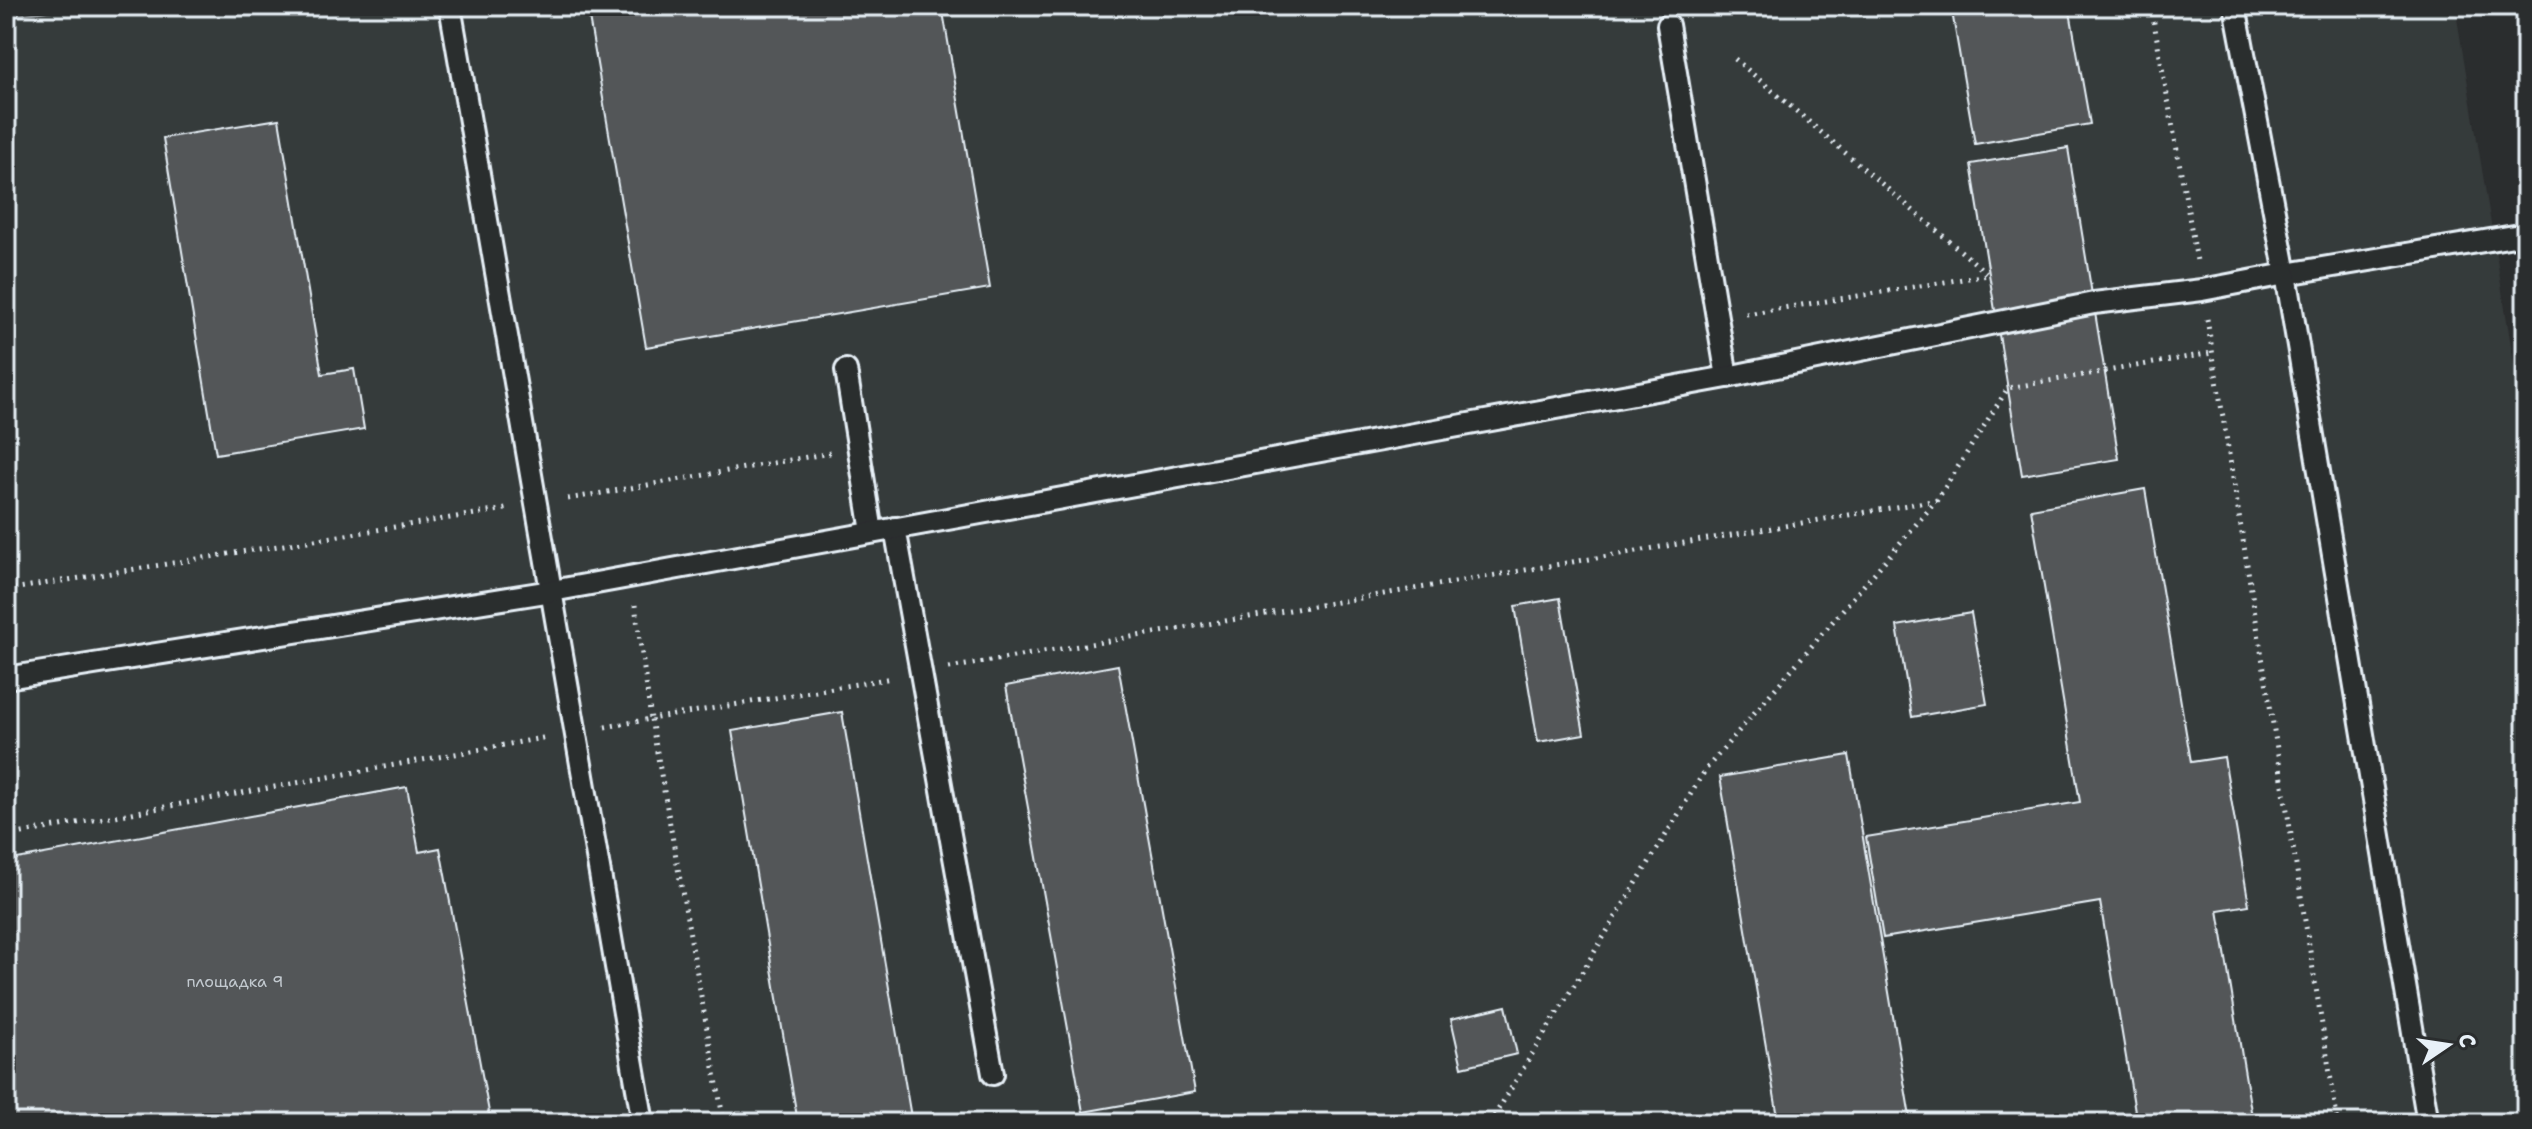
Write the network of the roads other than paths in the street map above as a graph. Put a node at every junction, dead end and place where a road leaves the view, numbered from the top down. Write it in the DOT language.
graph roads {
  1 [pos="450,6"];
  2 [pos="2235,6"];
  3 [pos="1668,25"];
  4 [pos="2526,234"];
  5 [pos="2286,274"];
  6 [pos="846,370"];
  7 [pos="1727,377"];
  8 [pos="895,528"];
  9 [pos="872,532"];
  10 [pos="552,591"];
  11 [pos="6,678"];
  12 [pos="993,1074"];
  13 [pos="643,1123"];
  14 [pos="2428,1123"];
  1 -- 10 [label="lane"];
  2 -- 5 [label="lane"];
  3 -- 7 [label="lane"];
  4 -- 5 [label="lane"];
  5 -- 7 [label="lane"];
  5 -- 14 [label="lane"];
  6 -- 9 [label="lane"];
  7 -- 8 [label="lane"];
  8 -- 9 [label="lane"];
  8 -- 12 [label="lane"];
  9 -- 10 [label="lane"];
  10 -- 11 [label="lane"];
  10 -- 13 [label="lane"];
}
